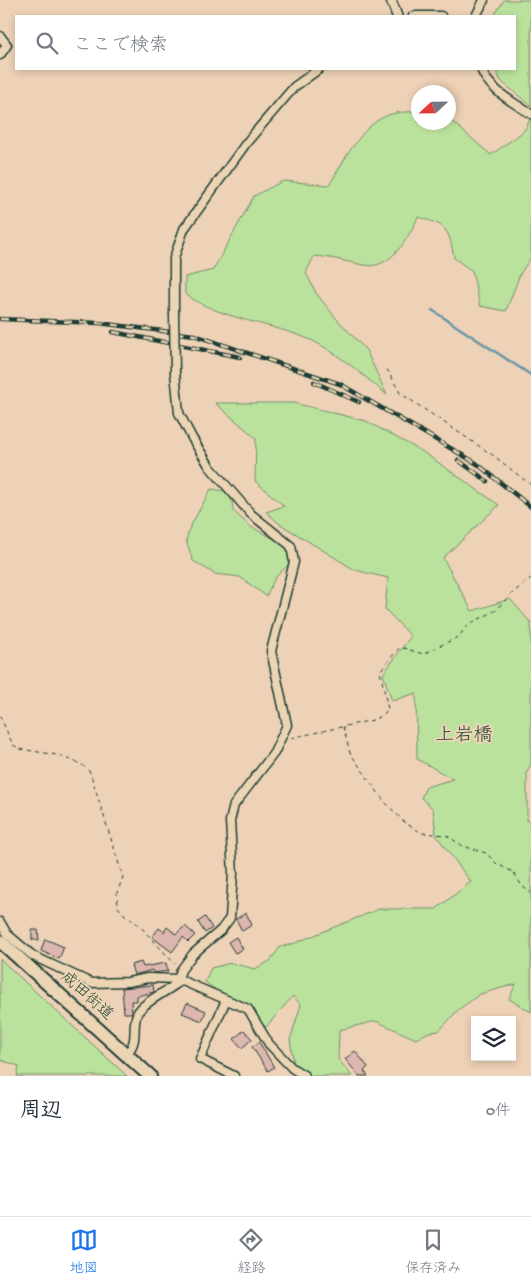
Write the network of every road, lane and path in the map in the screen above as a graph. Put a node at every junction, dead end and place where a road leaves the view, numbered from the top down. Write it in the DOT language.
graph roads {
  1 [pos="391,0"];
  2 [pos="484,0"];
  3 [pos="397,15"];
  4 [pos="476,15"];
  5 [pos="0,36"];
  6 [pos="0,55"];
  7 [pos="318,70"];
  8 [pos="482,70"];
  9 [pos="531,114"];
  10 [pos="387,369"];
  11 [pos="531,485"];
  12 [pos="531,578"];
  13 [pos="0,716"];
  14 [pos="343,726"];
  15 [pos="282,739"];
  16 [pos="531,893"];
  17 [pos="0,922"];
  18 [pos="2,937"];
  19 [pos="181,970"];
  20 [pos="180,980"];
  21 [pos="226,1000"];
  22 [pos="126,1055"];
  23 [pos="150,1076"];
  24 [pos="234,1076"];
  25 [pos="305,1076"];
  1 -- 3 [label="street"];
  2 -- 4 [label="street"];
  5 -- 6 [label="street"];
  7 -- 15 [label="street, bridge"];
  8 -- 9 [label="street"];
  10 -- 11 [label="path"];
  12 -- 14 [label="path"];
  13 -- 19 [label="path"];
  14 -- 15 [label="path"];
  14 -- 16 [label="path"];
  15 -- 19 [label="street"];
  17 -- 18 [label="street"];
  18 -- 20 [label="street"];
  18 -- 22 [label="highway, 成田街道"];
  19 -- 20 [label="street"];
  20 -- 21 [label="street"];
  20 -- 22 [label="street"];
  21 -- 24 [label="street"];
  21 -- 25 [label="street"];
  22 -- 23 [label="highway, 成田街道"];
}
